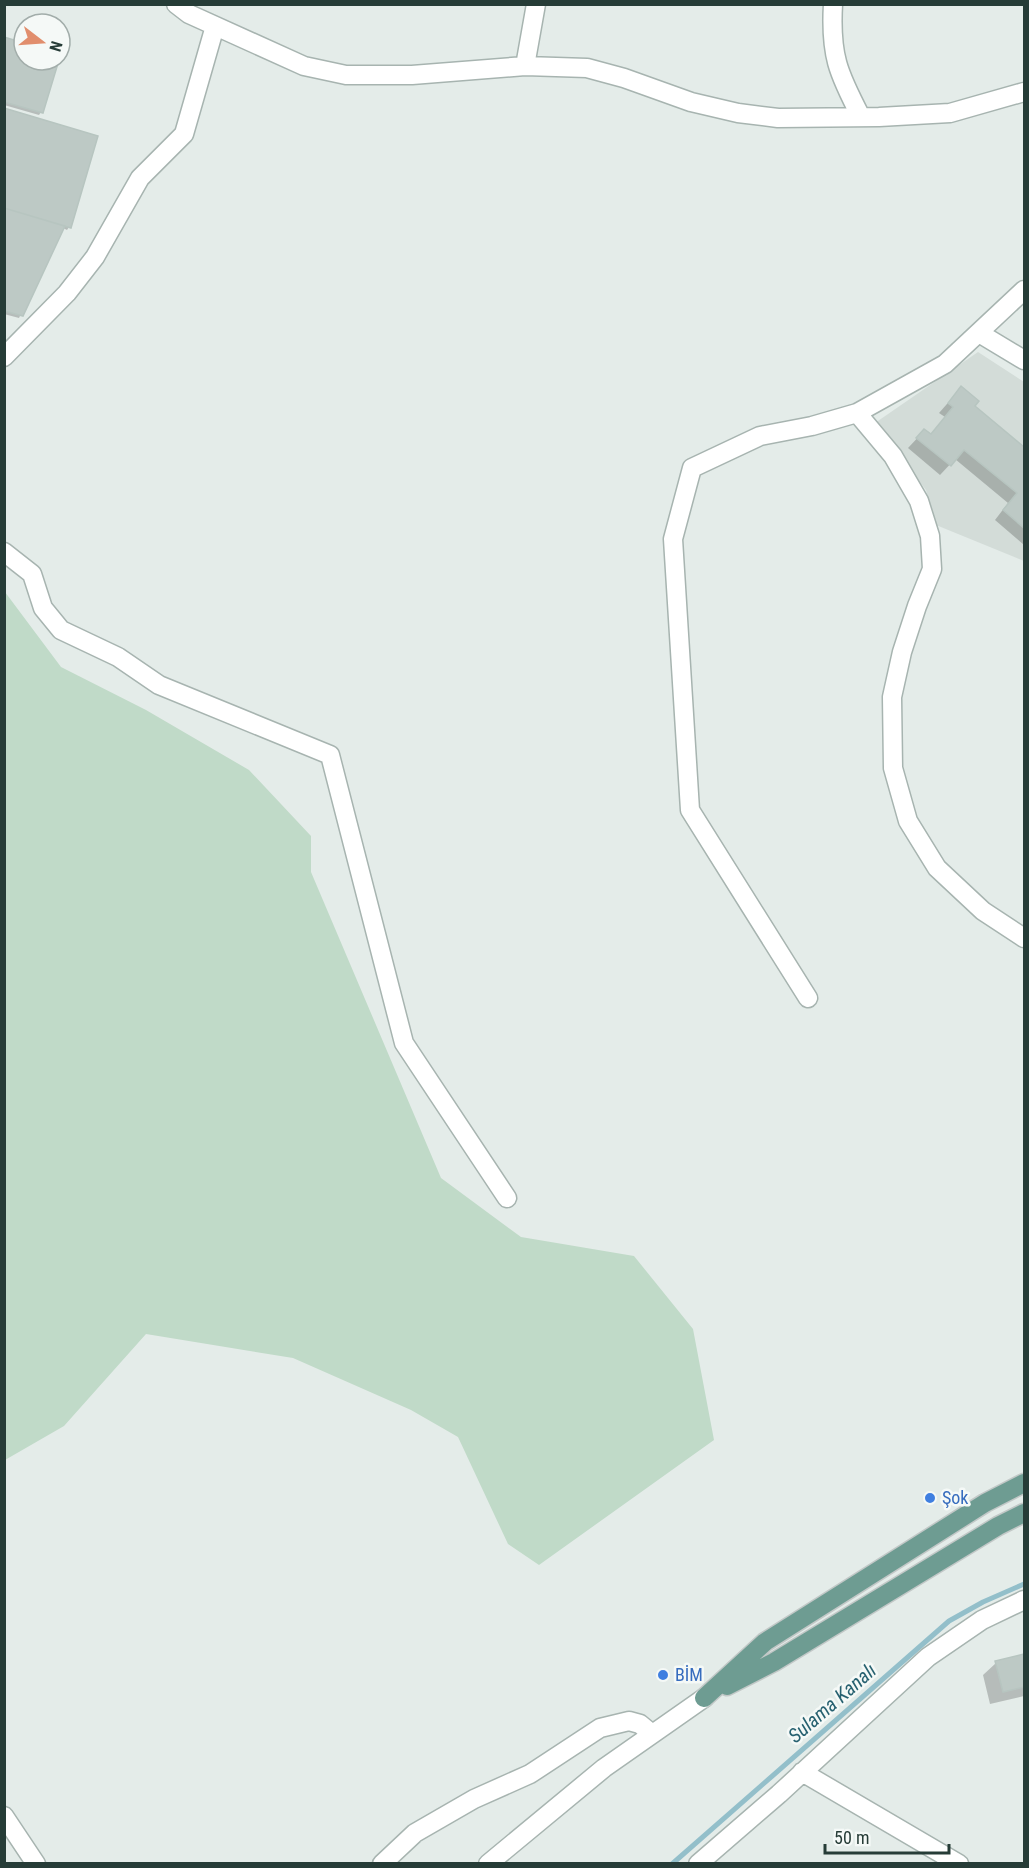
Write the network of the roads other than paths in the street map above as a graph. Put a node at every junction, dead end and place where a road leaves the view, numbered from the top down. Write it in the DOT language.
graph roads {
  1 [pos="536,4"];
  2 [pos="833,4"];
  3 [pos="179,6"];
  4 [pos="215,26"];
  5 [pos="525,66"];
  6 [pos="1024,92"];
  7 [pos="861,117"];
  8 [pos="1024,290"];
  9 [pos="979,333"];
  10 [pos="4,357"];
  11 [pos="1024,360"];
  12 [pos="857,413"];
  13 [pos="4,552"];
  14 [pos="1024,938"];
  15 [pos="808,998"];
  16 [pos="507,1198"];
  17 [pos="1024,1483"];
  18 [pos="1024,1513"];
  19 [pos="1024,1600"];
  20 [pos="704,1698"];
  21 [pos="652,1734"];
  22 [pos="802,1772"];
  23 [pos="4,1816"];
  24 [pos="36,1863"];
  25 [pos="382,1863"];
  26 [pos="488,1863"];
  27 [pos="698,1863"];
  28 [pos="959,1863"];
  1 -- 5 [label="street"];
  2 -- 7 [label="street"];
  3 -- 4 [label="street"];
  4 -- 5 [label="street"];
  4 -- 10 [label="street"];
  5 -- 7 [label="street"];
  6 -- 7 [label="street"];
  8 -- 9 [label="street"];
  9 -- 11 [label="street"];
  9 -- 12 [label="street"];
  12 -- 14 [label="street"];
  12 -- 15 [label="street"];
  13 -- 16 [label="street"];
  17 -- 20 [label="main road"];
  18 -- 20 [label="main road"];
  19 -- 22 [label="street"];
  20 -- 21 [label="street"];
  21 -- 25 [label="street"];
  21 -- 26 [label="street"];
  22 -- 27 [label="street"];
  22 -- 28 [label="street"];
  23 -- 24 [label="street"];
}
